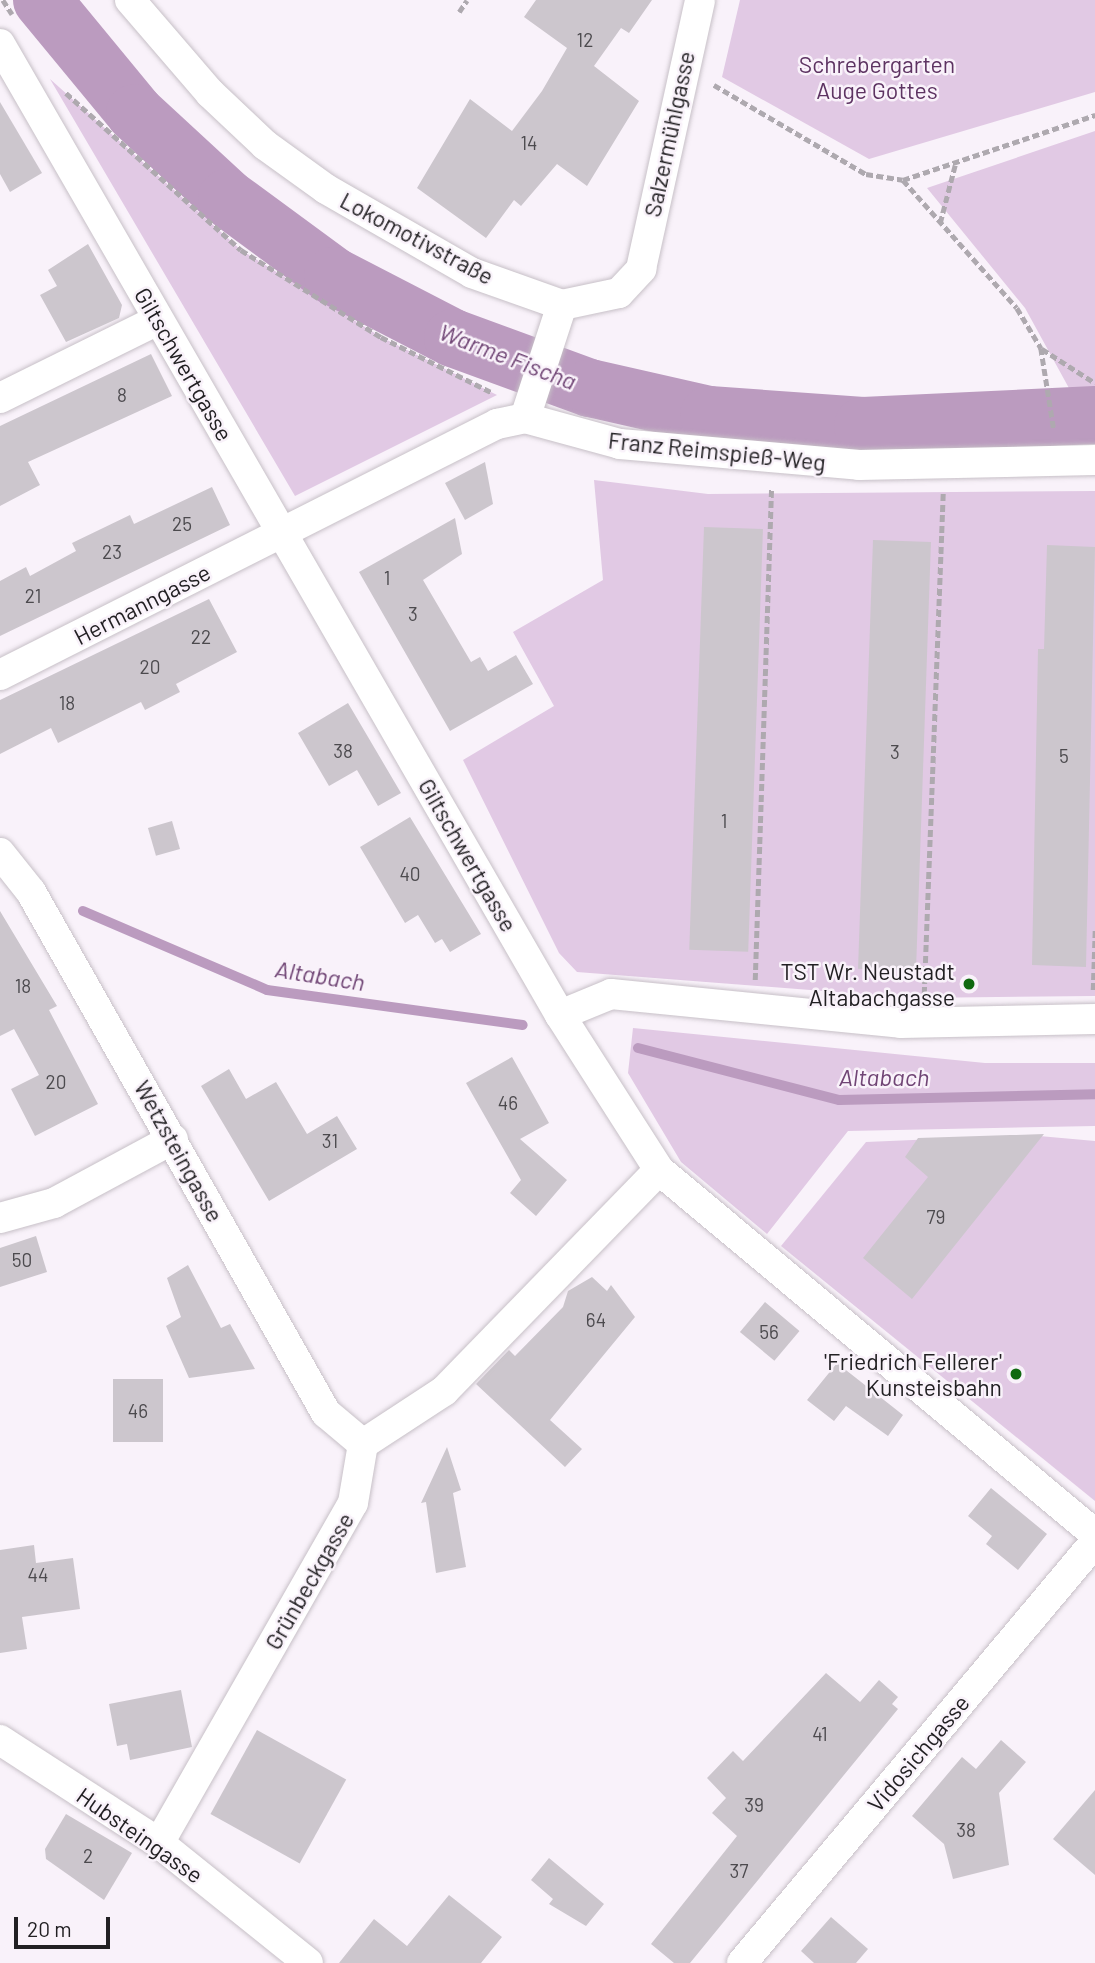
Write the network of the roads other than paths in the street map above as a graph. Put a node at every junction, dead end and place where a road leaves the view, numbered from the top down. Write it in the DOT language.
graph roads {
  1 [pos="130,0"];
  2 [pos="700,0"];
  3 [pos="8,33"];
  4 [pos="562,305"];
  5 [pos="158,320"];
  6 [pos="0,398"];
  7 [pos="528,407"];
  8 [pos="1095,460"];
  9 [pos="284,532"];
  10 [pos="0,675"];
  11 [pos="0,853"];
  12 [pos="560,1015"];
  13 [pos="1093,1019"];
  14 [pos="173,1139"];
  15 [pos="659,1170"];
  16 [pos="0,1218"];
  17 [pos="363,1444"];
  18 [pos="1095,1534"];
  19 [pos="1095,1542"];
  20 [pos="0,1740"];
  21 [pos="159,1843"];
  22 [pos="308,1963"];
  23 [pos="742,1963"];
  1 -- 4 [label="street, Lokomotivstraße"];
  2 -- 4 [label="street, Salzermühlgasse"];
  3 -- 5 [label="street, Giltschwertgasse"];
  4 -- 7 [label="street"];
  5 -- 6 [label="street"];
  5 -- 9 [label="street, Giltschwertgasse"];
  7 -- 8 [label="street, Franz Reimspieß-Weg"];
  7 -- 9 [label="street"];
  9 -- 10 [label="street, Hermanngasse"];
  9 -- 12 [label="street, Giltschwertgasse"];
  11 -- 14 [label="street, Wetzsteingasse"];
  12 -- 13 [label="street"];
  12 -- 15 [label="street, Giltschwertgasse"];
  14 -- 16 [label="street"];
  14 -- 17 [label="street, Wetzsteingasse"];
  15 -- 17 [label="street"];
  15 -- 18 [label="street, Giltschwertgasse"];
  17 -- 21 [label="street, Grünbeckgasse"];
  19 -- 23 [label="street, Vidosichgasse"];
  20 -- 21 [label="street, Hubsteingasse"];
  21 -- 22 [label="street, Hubsteingasse"];
}
